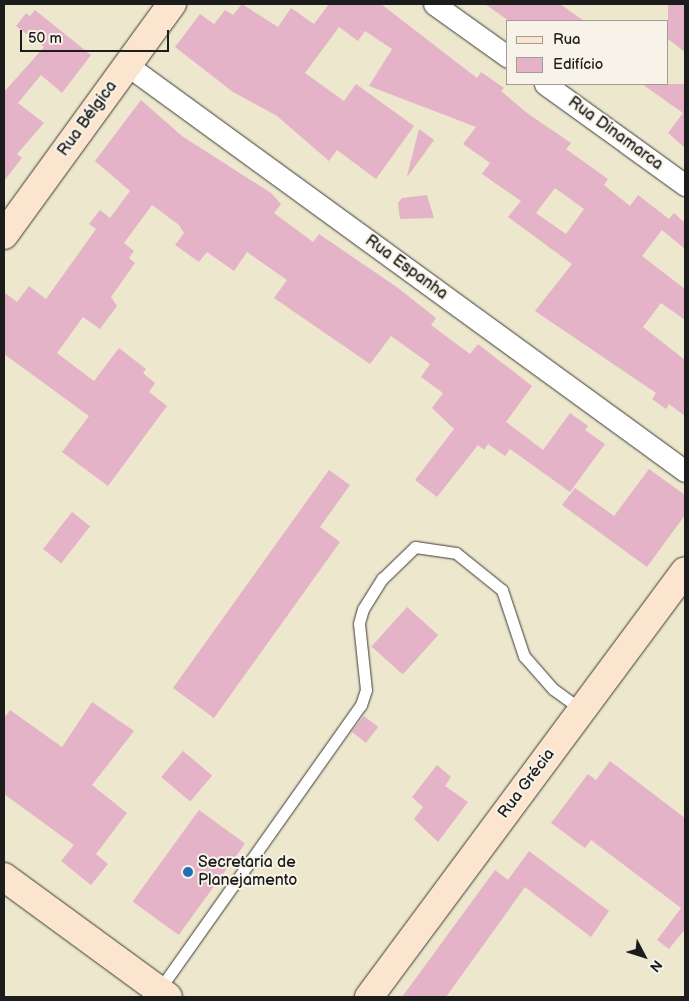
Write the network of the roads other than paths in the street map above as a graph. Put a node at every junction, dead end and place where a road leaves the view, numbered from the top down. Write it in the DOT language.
graph roads {
  1 [pos="172,4"];
  2 [pos="434,4"];
  3 [pos="507,56"];
  4 [pos="127,66"];
  5 [pos="546,85"];
  6 [pos="685,185"];
  7 [pos="4,234"];
  8 [pos="685,471"];
  9 [pos="685,571"];
  10 [pos="582,710"];
  11 [pos="4,877"];
  12 [pos="163,994"];
  13 [pos="369,997"];
  1 -- 4 [label="main road, Rua Bélgica"];
  2 -- 3 [label="street"];
  4 -- 7 [label="main road, Rua Bélgica"];
  4 -- 8 [label="street, Rua Espanha"];
  5 -- 6 [label="street, Rua Dinamarca"];
  9 -- 10 [label="main road, Rua Grécia"];
  10 -- 12 [label="lane"];
  10 -- 13 [label="main road, Rua Grécia"];
  11 -- 12 [label="main road"];
}
